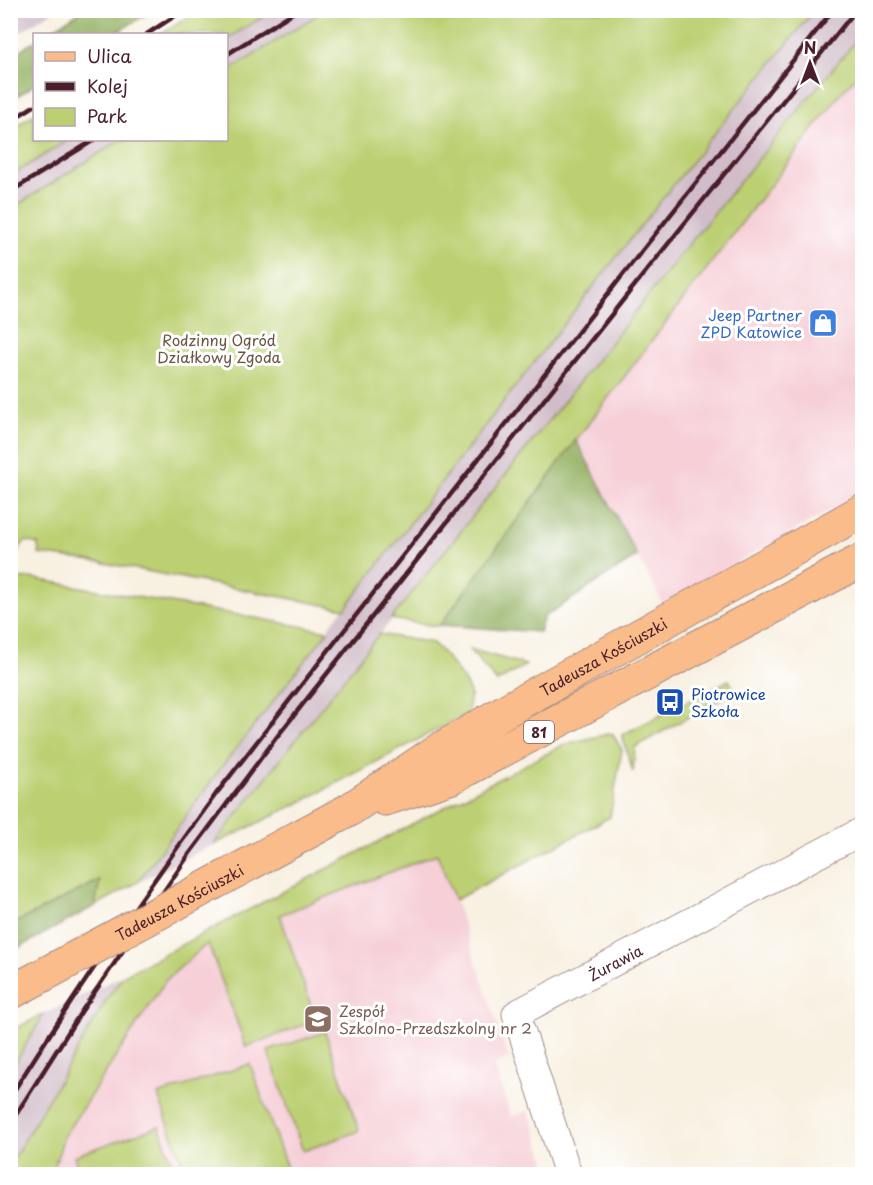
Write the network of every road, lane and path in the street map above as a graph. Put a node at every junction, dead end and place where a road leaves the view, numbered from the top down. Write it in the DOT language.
graph roads {
  1 [pos="862,511"];
  2 [pos="862,560"];
  3 [pos="349,810"];
  4 [pos="862,831"];
  5 [pos="10,993"];
  6 [pos="568,1174"];
  1 -- 3 [label="main road, Tadeusza Kościuszki / 81"];
  2 -- 3 [label="main road, Tadeusza Kościuszki / 81"];
  3 -- 5 [label="main road, Tadeusza Kościuszki / 81, bridge"];
  4 -- 6 [label="street, Żurawia"];
}
